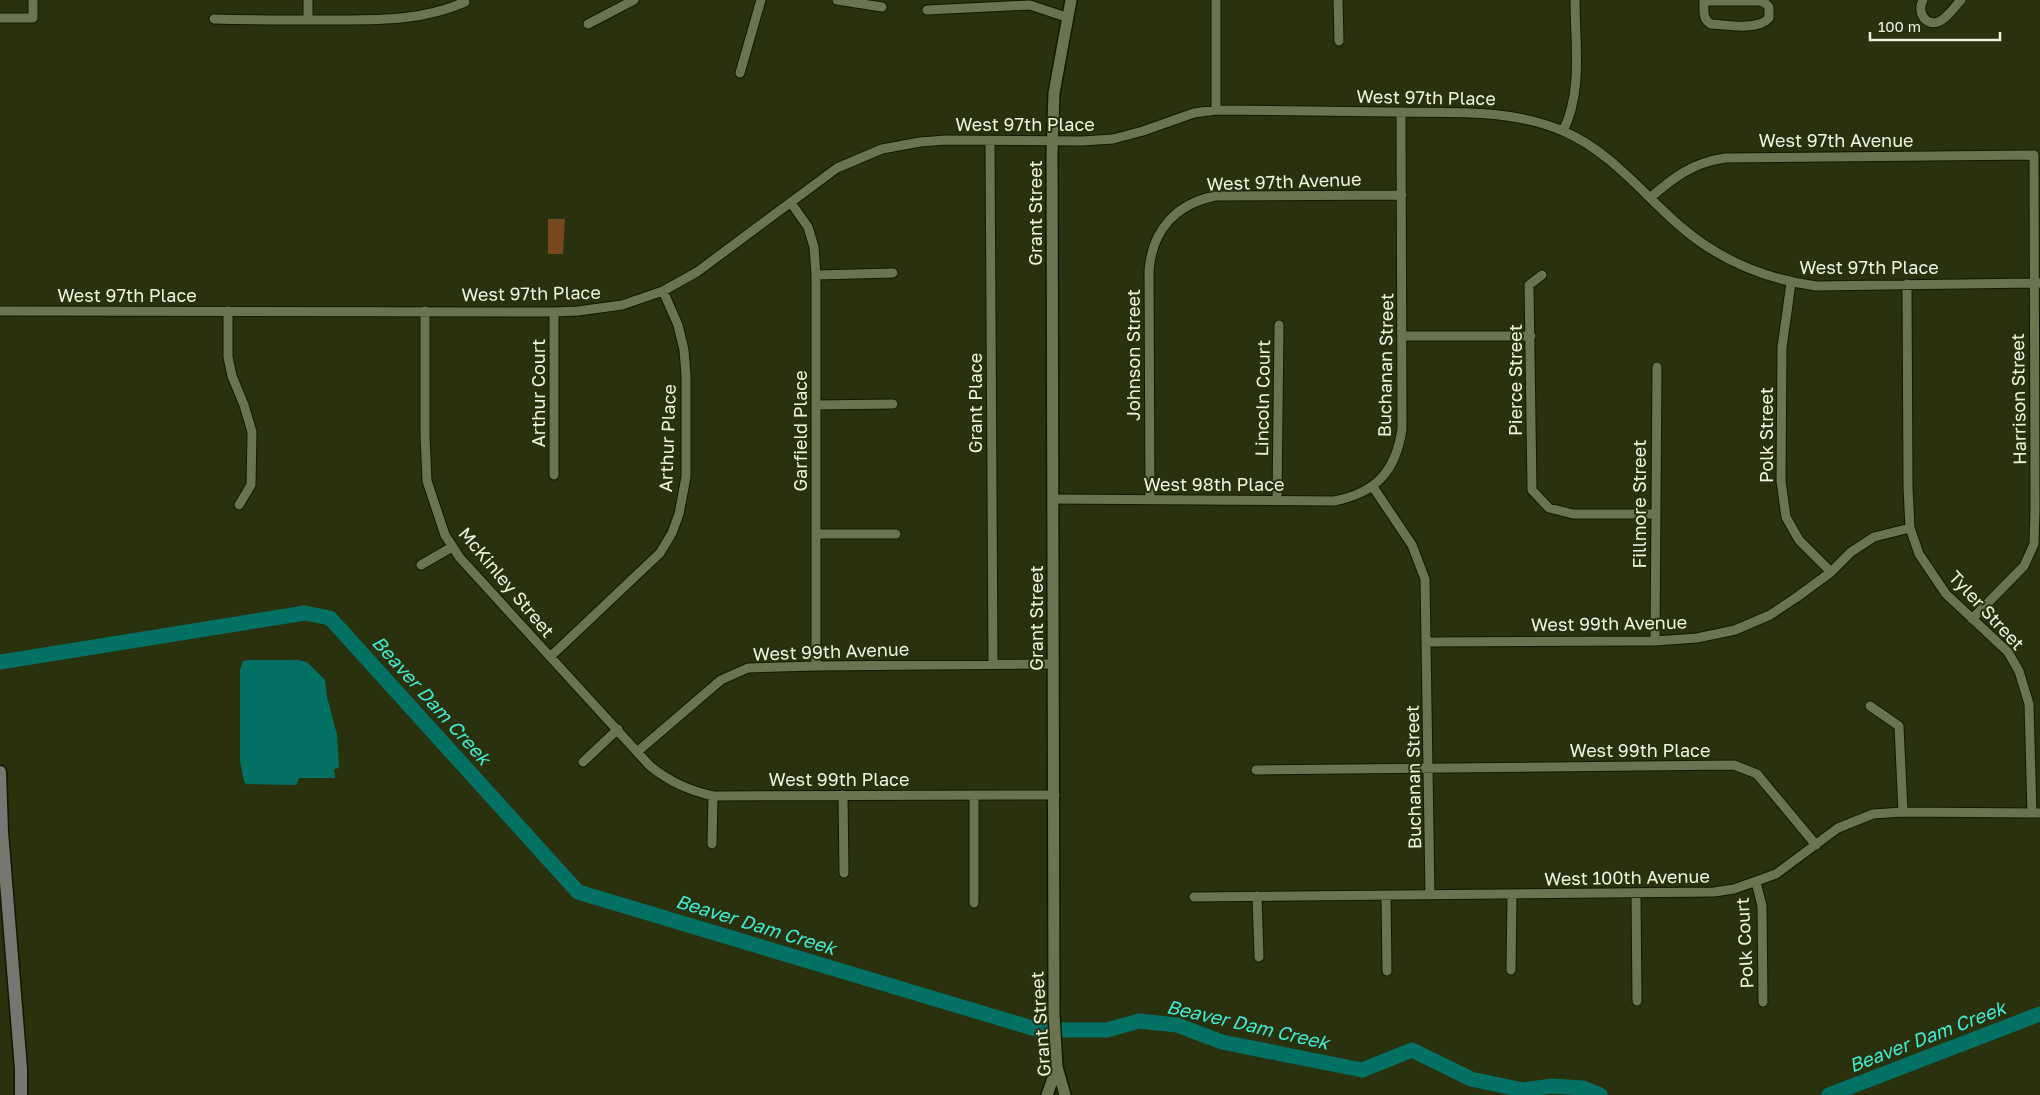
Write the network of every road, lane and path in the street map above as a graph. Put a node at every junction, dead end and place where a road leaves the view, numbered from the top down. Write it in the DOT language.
graph roads {
  1 [pos="33,0"];
  2 [pos="308,0"];
  3 [pos="634,0"];
  4 [pos="761,0"];
  5 [pos="837,0"];
  6 [pos="1071,0"];
  7 [pos="1216,0"];
  8 [pos="1338,0"];
  9 [pos="1575,0"];
  10 [pos="1704,0"];
  11 [pos="1923,0"];
  12 [pos="1962,0"];
  13 [pos="465,2"];
  14 [pos="978,4"];
  15 [pos="882,7"];
  16 [pos="927,10"];
  17 [pos="1066,17"];
  18 [pos="0,18"];
  19 [pos="214,19"];
  20 [pos="308,20"];
  21 [pos="588,24"];
  22 [pos="1339,41"];
  23 [pos="740,73"];
  24 [pos="1216,110"];
  25 [pos="1401,112"];
  26 [pos="1563,131"];
  27 [pos="990,141"];
  28 [pos="1052,141"];
  29 [pos="2034,155"];
  30 [pos="1402,195"];
  31 [pos="1650,198"];
  32 [pos="791,203"];
  33 [pos="1172,218"];
  34 [pos="893,273"];
  35 [pos="816,275"];
  36 [pos="1542,275"];
  37 [pos="1791,283"];
  38 [pos="2037,283"];
  39 [pos="1907,284"];
  40 [pos="663,291"];
  41 [pos="425,310"];
  42 [pos="0,311"];
  43 [pos="228,311"];
  44 [pos="554,312"];
  45 [pos="1279,325"];
  46 [pos="1402,336"];
  47 [pos="1531,336"];
  48 [pos="1657,367"];
  49 [pos="893,404"];
  50 [pos="816,405"];
  51 [pos="554,475"];
  52 [pos="1373,487"];
  53 [pos="1053,499"];
  54 [pos="1150,499"];
  55 [pos="1277,501"];
  56 [pos="239,505"];
  57 [pos="1655,514"];
  58 [pos="1910,528"];
  59 [pos="817,534"];
  60 [pos="896,534"];
  61 [pos="452,547"];
  62 [pos="421,565"];
  63 [pos="1831,572"];
  64 [pos="1972,618"];
  65 [pos="1655,641"];
  66 [pos="1427,642"];
  67 [pos="550,657"];
  68 [pos="993,664"];
  69 [pos="1054,664"];
  70 [pos="816,666"];
  71 [pos="1870,706"];
  72 [pos="618,729"];
  73 [pos="637,752"];
  74 [pos="583,762"];
  75 [pos="1429,768"];
  76 [pos="1256,770"];
  77 [pos="0,772"];
  78 [pos="844,795"];
  79 [pos="974,795"];
  80 [pos="1055,795"];
  81 [pos="713,796"];
  82 [pos="1903,812"];
  83 [pos="2036,813"];
  84 [pos="712,844"];
  85 [pos="1816,845"];
  86 [pos="844,873"];
  87 [pos="1756,882"];
  88 [pos="1636,894"];
  89 [pos="1430,895"];
  90 [pos="1512,895"];
  91 [pos="1257,896"];
  92 [pos="1386,896"];
  93 [pos="1194,897"];
  94 [pos="974,903"];
  95 [pos="1259,957"];
  96 [pos="1511,970"];
  97 [pos="1387,971"];
  98 [pos="1636,1002"];
  99 [pos="1763,1002"];
  100 [pos="1057,1066"];
  101 [pos="21,1095"];
  102 [pos="1047,1095"];
  103 [pos="1065,1095"];
  1 -- 18 [label="street"];
  2 -- 20 [label="street"];
  3 -- 21 [label="street"];
  4 -- 23 [label="street"];
  5 -- 15 [label="street"];
  6 -- 17 [label="street, Grant Street"];
  7 -- 24 [label="street"];
  8 -- 22 [label="street"];
  9 -- 26 [label="street"];
  10 -- 10 [label="street"];
  11 -- 12 [label="street"];
  13 -- 20 [label="street"];
  14 -- 16 [label="street"];
  14 -- 17 [label="street"];
  17 -- 28 [label="street, Grant Street"];
  19 -- 20 [label="street"];
  24 -- 25 [label="street, West 97th Place"];
  24 -- 28 [label="street, West 97th Place"];
  25 -- 26 [label="street, West 97th Place"];
  25 -- 30 [label="street, Buchanan Street"];
  26 -- 31 [label="street, West 97th Place"];
  27 -- 28 [label="street, West 97th Place"];
  27 -- 32 [label="street, West 97th Place"];
  27 -- 68 [label="street, Grant Place"];
  28 -- 53 [label="street, Grant Street"];
  29 -- 31 [label="street, West 97th Avenue"];
  29 -- 38 [label="street, Harrison Street"];
  30 -- 33 [label="street, West 97th Avenue"];
  30 -- 46 [label="street, Buchanan Street"];
  31 -- 37 [label="street, West 97th Place"];
  32 -- 35 [label="street, Garfield Place"];
  32 -- 40 [label="street, West 97th Place"];
  33 -- 54 [label="street, Johnson Street"];
  34 -- 35 [label="street"];
  35 -- 50 [label="street, Garfield Place"];
  36 -- 47 [label="street, Pierce Street"];
  37 -- 39 [label="street, West 97th Place"];
  37 -- 63 [label="street, Polk Street"];
  38 -- 39 [label="street, West 97th Place"];
  38 -- 64 [label="street, Harrison Street"];
  39 -- 58 [label="street, Tyler Street"];
  40 -- 44 [label="street, West 97th Place"];
  40 -- 67 [label="street, Arthur Place"];
  41 -- 43 [label="street, West 97th Place"];
  41 -- 44 [label="street, West 97th Place"];
  41 -- 61 [label="street, McKinley Street"];
  42 -- 43 [label="street, West 97th Place"];
  43 -- 56 [label="street"];
  44 -- 51 [label="street, Arthur Court"];
  45 -- 55 [label="street, Lincoln Court"];
  46 -- 47 [label="street"];
  46 -- 52 [label="street, Buchanan Street"];
  47 -- 57 [label="street, Pierce Street"];
  48 -- 57 [label="street, Fillmore Street"];
  49 -- 50 [label="street"];
  50 -- 59 [label="street, Garfield Place"];
  52 -- 55 [label="street, West 98th Place"];
  52 -- 66 [label="street, Buchanan Street"];
  53 -- 54 [label="street, West 98th Place"];
  53 -- 69 [label="street, Grant Street"];
  54 -- 55 [label="street, West 98th Place"];
  57 -- 65 [label="street, Fillmore Street"];
  58 -- 63 [label="street, West 99th Avenue"];
  58 -- 64 [label="street, Tyler Street"];
  59 -- 60 [label="street"];
  59 -- 70 [label="street, Garfield Place"];
  61 -- 62 [label="street"];
  61 -- 67 [label="street, McKinley Street"];
  63 -- 65 [label="street, West 99th Avenue"];
  64 -- 83 [label="street, Tyler Street"];
  65 -- 66 [label="street, West 99th Avenue"];
  66 -- 75 [label="street, Buchanan Street"];
  67 -- 72 [label="street, McKinley Street"];
  68 -- 69 [label="street, West 99th Avenue"];
  68 -- 70 [label="street, West 99th Avenue"];
  69 -- 80 [label="street, Grant Street"];
  70 -- 73 [label="street, West 99th Avenue"];
  71 -- 82 [label="street"];
  72 -- 73 [label="street, McKinley Street"];
  72 -- 74 [label="street"];
  73 -- 81 [label="street, West 99th Place"];
  75 -- 76 [label="street, West 99th Place"];
  75 -- 85 [label="street, West 99th Place"];
  75 -- 89 [label="street, Buchanan Street"];
  77 -- 101 [label="main road"];
  78 -- 79 [label="street, West 99th Place"];
  78 -- 81 [label="street, West 99th Place"];
  78 -- 86 [label="street"];
  79 -- 80 [label="street, West 99th Place"];
  79 -- 94 [label="street"];
  80 -- 100 [label="street, Grant Street"];
  81 -- 84 [label="street"];
  82 -- 83 [label="street, West 100th Avenue"];
  82 -- 85 [label="street, West 100th Avenue"];
  85 -- 87 [label="street, West 100th Avenue"];
  87 -- 88 [label="street, West 100th Avenue"];
  87 -- 99 [label="street, Polk Court"];
  88 -- 90 [label="street, West 100th Avenue"];
  88 -- 98 [label="street"];
  89 -- 90 [label="street, West 100th Avenue"];
  89 -- 92 [label="street, West 100th Avenue"];
  90 -- 96 [label="street"];
  91 -- 92 [label="street, West 100th Avenue"];
  91 -- 93 [label="street, West 100th Avenue"];
  91 -- 95 [label="street"];
  92 -- 97 [label="street"];
  100 -- 102 [label="street"];
  100 -- 103 [label="street, Grant Street"];
}
